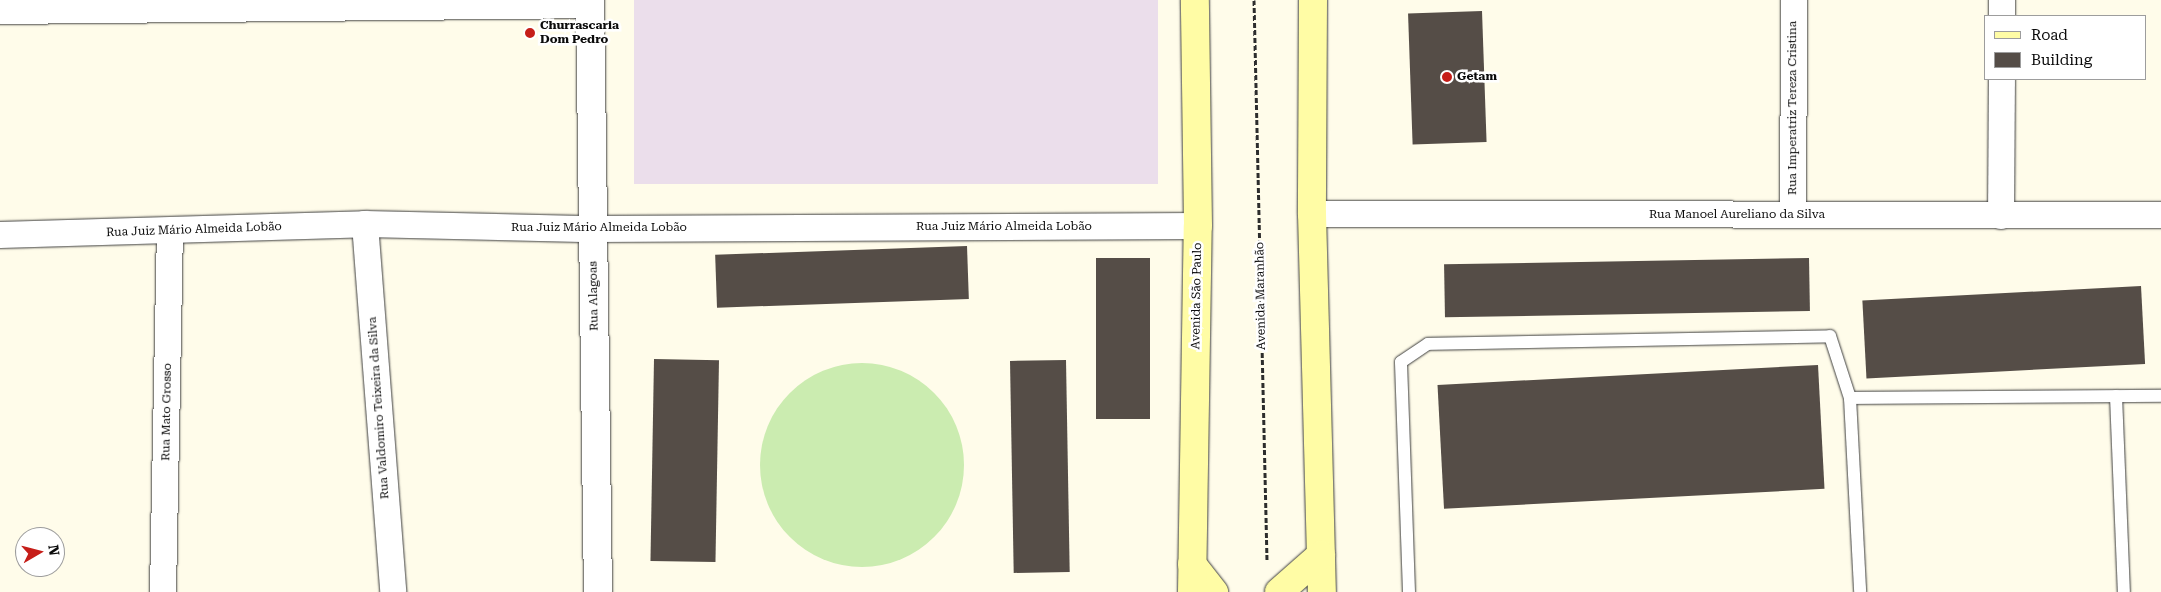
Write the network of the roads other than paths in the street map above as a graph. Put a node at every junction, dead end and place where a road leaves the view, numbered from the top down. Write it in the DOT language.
graph roads {
  1 [pos="1195,0"];
  2 [pos="1314,0"];
  3 [pos="1794,0"];
  4 [pos="2002,0"];
  5 [pos="590,3"];
  6 [pos="358,4"];
  7 [pos="128,6"];
  8 [pos="0,11"];
  9 [pos="2002,15"];
  10 [pos="2002,80"];
  11 [pos="1312,214"];
  12 [pos="1793,215"];
  13 [pos="2001,216"];
  14 [pos="2161,216"];
  15 [pos="366,224"];
  16 [pos="1198,226"];
  17 [pos="593,229"];
  18 [pos="170,231"];
  19 [pos="0,235"];
  20 [pos="2116,396"];
  21 [pos="2161,396"];
  22 [pos="1850,398"];
  23 [pos="1321,555"];
  24 [pos="1192,564"];
  25 [pos="1273,582"];
  26 [pos="163,592"];
  27 [pos="393,592"];
  28 [pos="598,592"];
  29 [pos="1192,592"];
  30 [pos="1214,592"];
  31 [pos="1322,592"];
  32 [pos="1409,592"];
  33 [pos="1860,592"];
  34 [pos="2124,592"];
  1 -- 16 [label="main road, Avenida São Paulo"];
  2 -- 11 [label="main road"];
  3 -- 12 [label="street, Rua Imperatriz Tereza Cristina"];
  4 -- 9 [label="street"];
  5 -- 6 [label="street"];
  5 -- 17 [label="street, Rua Alagoas"];
  6 -- 7 [label="street"];
  7 -- 8 [label="street"];
  10 -- 13 [label="street"];
  11 -- 12 [label="street, Rua Manoel Aureliano da Silva"];
  11 -- 23 [label="main road"];
  12 -- 13 [label="street, Rua Manoel Aureliano da Silva"];
  13 -- 14 [label="street, Rua Manoel Aureliano da Silva"];
  15 -- 17 [label="street, Rua Juiz Mário Almeida Lobão"];
  15 -- 18 [label="street, Rua Juiz Mário Almeida Lobão"];
  15 -- 27 [label="street, Rua Valdomiro Teixeira da Silva"];
  16 -- 17 [label="street, Rua Juiz Mário Almeida Lobão"];
  16 -- 24 [label="main road, Avenida São Paulo"];
  17 -- 28 [label="street, Rua Alagoas"];
  18 -- 19 [label="street, Rua Juiz Mário Almeida Lobão"];
  18 -- 26 [label="street, Rua Mato Grosso"];
  20 -- 21 [label="lane"];
  20 -- 22 [label="lane"];
  20 -- 34 [label="lane"];
  22 -- 32 [label="lane"];
  22 -- 33 [label="lane"];
  23 -- 25 [label="main road"];
  23 -- 31 [label="main road"];
  24 -- 29 [label="main road, Avenida São Paulo"];
  24 -- 30 [label="main road"];
}
